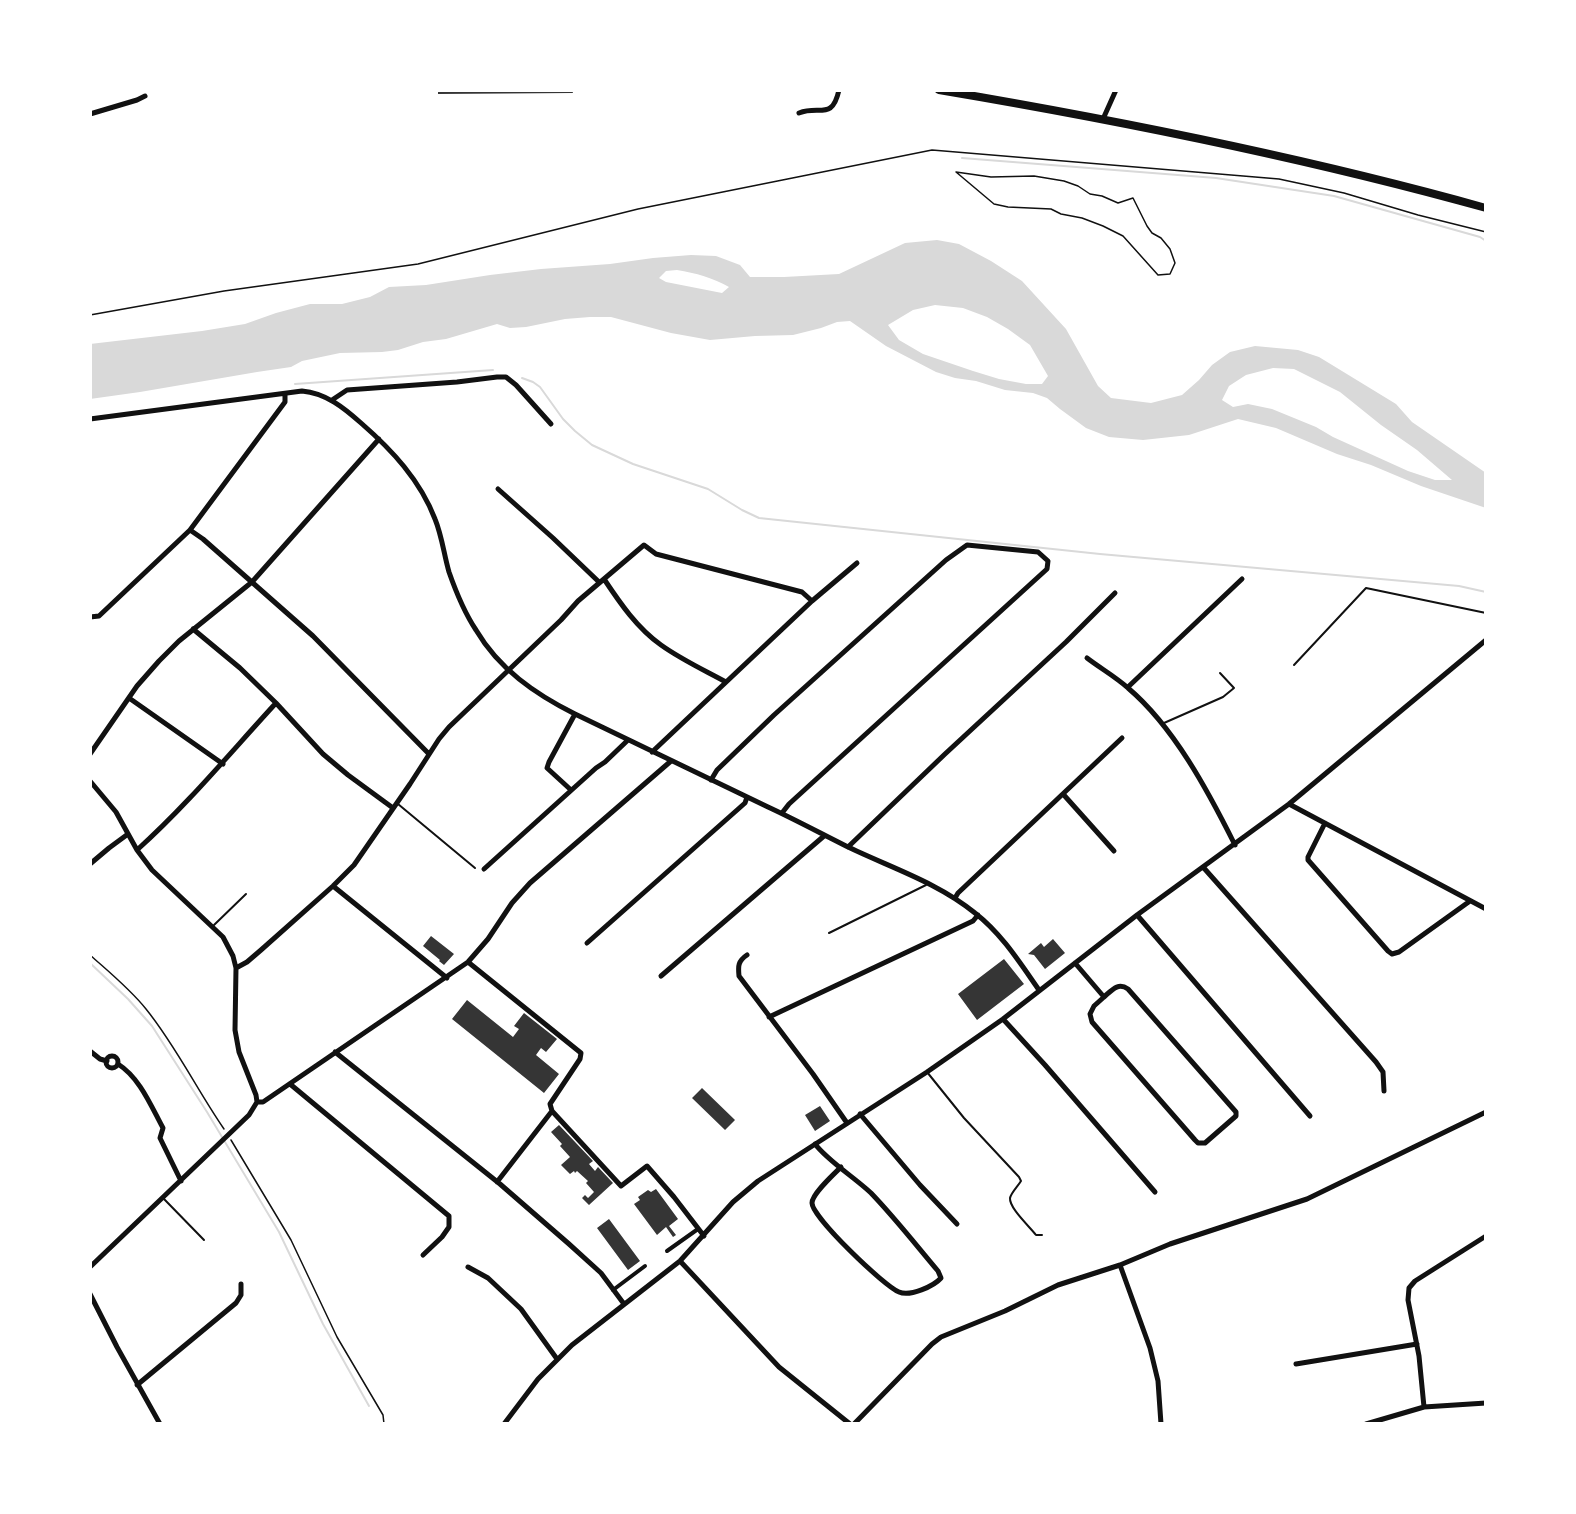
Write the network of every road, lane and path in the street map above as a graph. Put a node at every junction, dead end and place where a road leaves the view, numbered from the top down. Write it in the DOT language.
graph roads {
  1 [pos="838,90"];
  2 [pos="939,90"];
  3 [pos="1116,90"];
  4 [pos="145,96"];
  5 [pos="799,113"];
  6 [pos="90,114"];
  7 [pos="1103,119"];
  8 [pos="956,172"];
  9 [pos="1486,208"];
  10 [pos="1486,232"];
  11 [pos="90,315"];
  12 [pos="285,394"];
  13 [pos="332,400"];
  14 [pos="90,419"];
  15 [pos="550,424"];
  16 [pos="379,439"];
  17 [pos="498,489"];
  18 [pos="190,530"];
  19 [pos="857,563"];
  20 [pos="1242,579"];
  21 [pos="602,580"];
  22 [pos="252,582"];
  23 [pos="1115,593"];
  24 [pos="812,601"];
  25 [pos="1486,613"];
  26 [pos="90,617"];
  27 [pos="193,629"];
  28 [pos="1486,640"];
  29 [pos="1087,658"];
  30 [pos="1294,665"];
  31 [pos="508,670"];
  32 [pos="1220,674"];
  33 [pos="726,682"];
  34 [pos="1128,687"];
  35 [pos="129,698"];
  36 [pos="276,703"];
  37 [pos="574,714"];
  38 [pos="1163,724"];
  39 [pos="1122,738"];
  40 [pos="628,740"];
  41 [pos="652,752"];
  42 [pos="90,754"];
  43 [pos="429,754"];
  44 [pos="671,760"];
  45 [pos="223,764"];
  46 [pos="711,780"];
  47 [pos="90,781"];
  48 [pos="571,790"];
  49 [pos="1063,794"];
  50 [pos="747,797"];
  51 [pos="1289,804"];
  52 [pos="395,806"];
  53 [pos="782,813"];
  54 [pos="1324,823"];
  55 [pos="128,834"];
  56 [pos="824,836"];
  57 [pos="1234,845"];
  58 [pos="848,847"];
  59 [pos="137,850"];
  60 [pos="1114,850"];
  61 [pos="90,864"];
  62 [pos="1203,867"];
  63 [pos="475,868"];
  64 [pos="484,869"];
  65 [pos="928,884"];
  66 [pos="333,886"];
  67 [pos="246,894"];
  68 [pos="956,898"];
  69 [pos="1470,901"];
  70 [pos="1486,909"];
  71 [pos="978,915"];
  72 [pos="1137,915"];
  73 [pos="212,926"];
  74 [pos="829,933"];
  75 [pos="586,943"];
  76 [pos="90,955"];
  77 [pos="747,955"];
  78 [pos="468,962"];
  79 [pos="1074,963"];
  80 [pos="236,968"];
  81 [pos="661,976"];
  82 [pos="447,978"];
  83 [pos="1039,990"];
  84 [pos="1104,997"];
  85 [pos="769,1017"];
  86 [pos="1003,1019"];
  87 [pos="90,1051"];
  88 [pos="335,1052"];
  89 [pos="927,1072"];
  90 [pos="290,1084"];
  91 [pos="1384,1091"];
  92 [pos="256,1102"];
  93 [pos="552,1111"];
  94 [pos="1486,1112"];
  95 [pos="860,1114"];
  96 [pos="1310,1116"];
  97 [pos="847,1123"];
  98 [pos="228,1136"];
  99 [pos="815,1144"];
  100 [pos="841,1167"];
  101 [pos="181,1181"];
  102 [pos="497,1182"];
  103 [pos="1155,1192"];
  104 [pos="163,1198"];
  105 [pos="957,1224"];
  106 [pos="698,1229"];
  107 [pos="1042,1235"];
  108 [pos="704,1236"];
  109 [pos="1486,1236"];
  110 [pos="204,1239"];
  111 [pos="667,1251"];
  112 [pos="423,1255"];
  113 [pos="681,1261"];
  114 [pos="1120,1265"];
  115 [pos="645,1266"];
  116 [pos="468,1267"];
  117 [pos="90,1268"];
  118 [pos="241,1284"];
  119 [pos="613,1290"];
  120 [pos="90,1294"];
  121 [pos="624,1304"];
  122 [pos="1416,1344"];
  123 [pos="557,1359"];
  124 [pos="1296,1364"];
  125 [pos="137,1385"];
  126 [pos="1486,1403"];
  127 [pos="1424,1407"];
  128 [pos="160,1424"];
  129 [pos="384,1424"];
  130 [pos="504,1424"];
  131 [pos="852,1424"];
  132 [pos="1161,1424"];
  133 [pos="1366,1424"];
  1 -- 5 [label="street"];
  2 -- 7 [label="main road"];
  3 -- 7 [label="street"];
  4 -- 6 [label="street"];
  7 -- 9 [label="main road"];
  8 -- 8 [label="path"];
  10 -- 11 [label="path"];
  12 -- 13 [label="street"];
  12 -- 14 [label="street"];
  12 -- 18 [label="street"];
  13 -- 15 [label="street"];
  13 -- 16 [label="street"];
  16 -- 22 [label="street"];
  16 -- 31 [label="street"];
  17 -- 21 [label="street"];
  18 -- 22 [label="street"];
  18 -- 26 [label="street"];
  19 -- 24 [label="street"];
  20 -- 34 [label="street"];
  21 -- 24 [label="street"];
  21 -- 31 [label="street"];
  21 -- 33 [label="street"];
  22 -- 27 [label="street"];
  22 -- 43 [label="street"];
  23 -- 58 [label="street"];
  24 -- 33 [label="street"];
  25 -- 30 [label="lane"];
  27 -- 35 [label="street"];
  27 -- 36 [label="street"];
  28 -- 51 [label="street"];
  29 -- 34 [label="street"];
  31 -- 37 [label="street"];
  31 -- 43 [label="street"];
  32 -- 38 [label="lane"];
  33 -- 41 [label="street"];
  34 -- 38 [label="street"];
  35 -- 42 [label="street"];
  35 -- 45 [label="street"];
  36 -- 45 [label="street"];
  36 -- 52 [label="street"];
  37 -- 40 [label="street"];
  37 -- 48 [label="street"];
  38 -- 57 [label="street"];
  39 -- 49 [label="street"];
  40 -- 41 [label="street"];
  40 -- 48 [label="street"];
  41 -- 44 [label="street"];
  43 -- 52 [label="street"];
  44 -- 46 [label="street"];
  44 -- 78 [label="street"];
  45 -- 59 [label="street"];
  46 -- 50 [label="street"];
  46 -- 53 [label="street"];
  47 -- 55 [label="street"];
  48 -- 64 [label="street"];
  49 -- 60 [label="street"];
  49 -- 68 [label="street"];
  50 -- 53 [label="street"];
  50 -- 75 [label="street"];
  51 -- 54 [label="street"];
  51 -- 57 [label="street"];
  52 -- 63 [label="lane"];
  52 -- 66 [label="street"];
  53 -- 56 [label="street"];
  54 -- 69 [label="street"];
  54 -- 69 [label="street"];
  55 -- 59 [label="street"];
  55 -- 61 [label="street"];
  56 -- 58 [label="street"];
  56 -- 81 [label="street"];
  57 -- 62 [label="street"];
  58 -- 65 [label="street"];
  59 -- 73 [label="street"];
  62 -- 72 [label="street"];
  62 -- 91 [label="street"];
  65 -- 68 [label="street"];
  65 -- 74 [label="lane"];
  66 -- 80 [label="street"];
  66 -- 82 [label="street"];
  67 -- 73 [label="lane"];
  68 -- 71 [label="street"];
  69 -- 70 [label="street"];
  71 -- 83 [label="street"];
  71 -- 85 [label="street"];
  72 -- 79 [label="street"];
  72 -- 96 [label="street"];
  73 -- 80 [label="street"];
  76 -- 98 [label="path"];
  77 -- 85 [label="street"];
  78 -- 82 [label="street"];
  78 -- 93 [label="street"];
  79 -- 83 [label="street"];
  79 -- 84 [label="street"];
  80 -- 92 [label="street"];
  82 -- 88 [label="street"];
  83 -- 86 [label="street"];
  84 -- 84 [label="street"];
  85 -- 97 [label="street"];
  86 -- 89 [label="street"];
  86 -- 103 [label="street"];
  87 -- 101 [label="street"];
  88 -- 90 [label="street"];
  88 -- 102 [label="street"];
  89 -- 95 [label="street"];
  89 -- 107 [label="lane"];
  90 -- 92 [label="street"];
  90 -- 112 [label="street"];
  92 -- 98 [label="street"];
  93 -- 102 [label="street"];
  93 -- 106 [label="street"];
  94 -- 114 [label="street"];
  95 -- 97 [label="street"];
  95 -- 105 [label="street"];
  97 -- 99 [label="street"];
  98 -- 101 [label="street"];
  98 -- 129 [label="path"];
  99 -- 100 [label="street"];
  99 -- 108 [label="street"];
  100 -- 100 [label="street"];
  101 -- 104 [label="street"];
  102 -- 119 [label="street"];
  104 -- 110 [label="lane"];
  104 -- 117 [label="street"];
  106 -- 108 [label="street"];
  106 -- 111 [label="street"];
  108 -- 113 [label="street"];
  109 -- 122 [label="street"];
  113 -- 121 [label="street"];
  113 -- 131 [label="street"];
  114 -- 131 [label="street"];
  114 -- 132 [label="street"];
  115 -- 119 [label="street"];
  116 -- 123 [label="street"];
  118 -- 125 [label="street"];
  119 -- 121 [label="street"];
  120 -- 125 [label="street"];
  121 -- 123 [label="street"];
  122 -- 124 [label="street"];
  122 -- 127 [label="street"];
  123 -- 130 [label="street"];
  125 -- 128 [label="street"];
  126 -- 127 [label="street"];
  127 -- 133 [label="street"];
}
